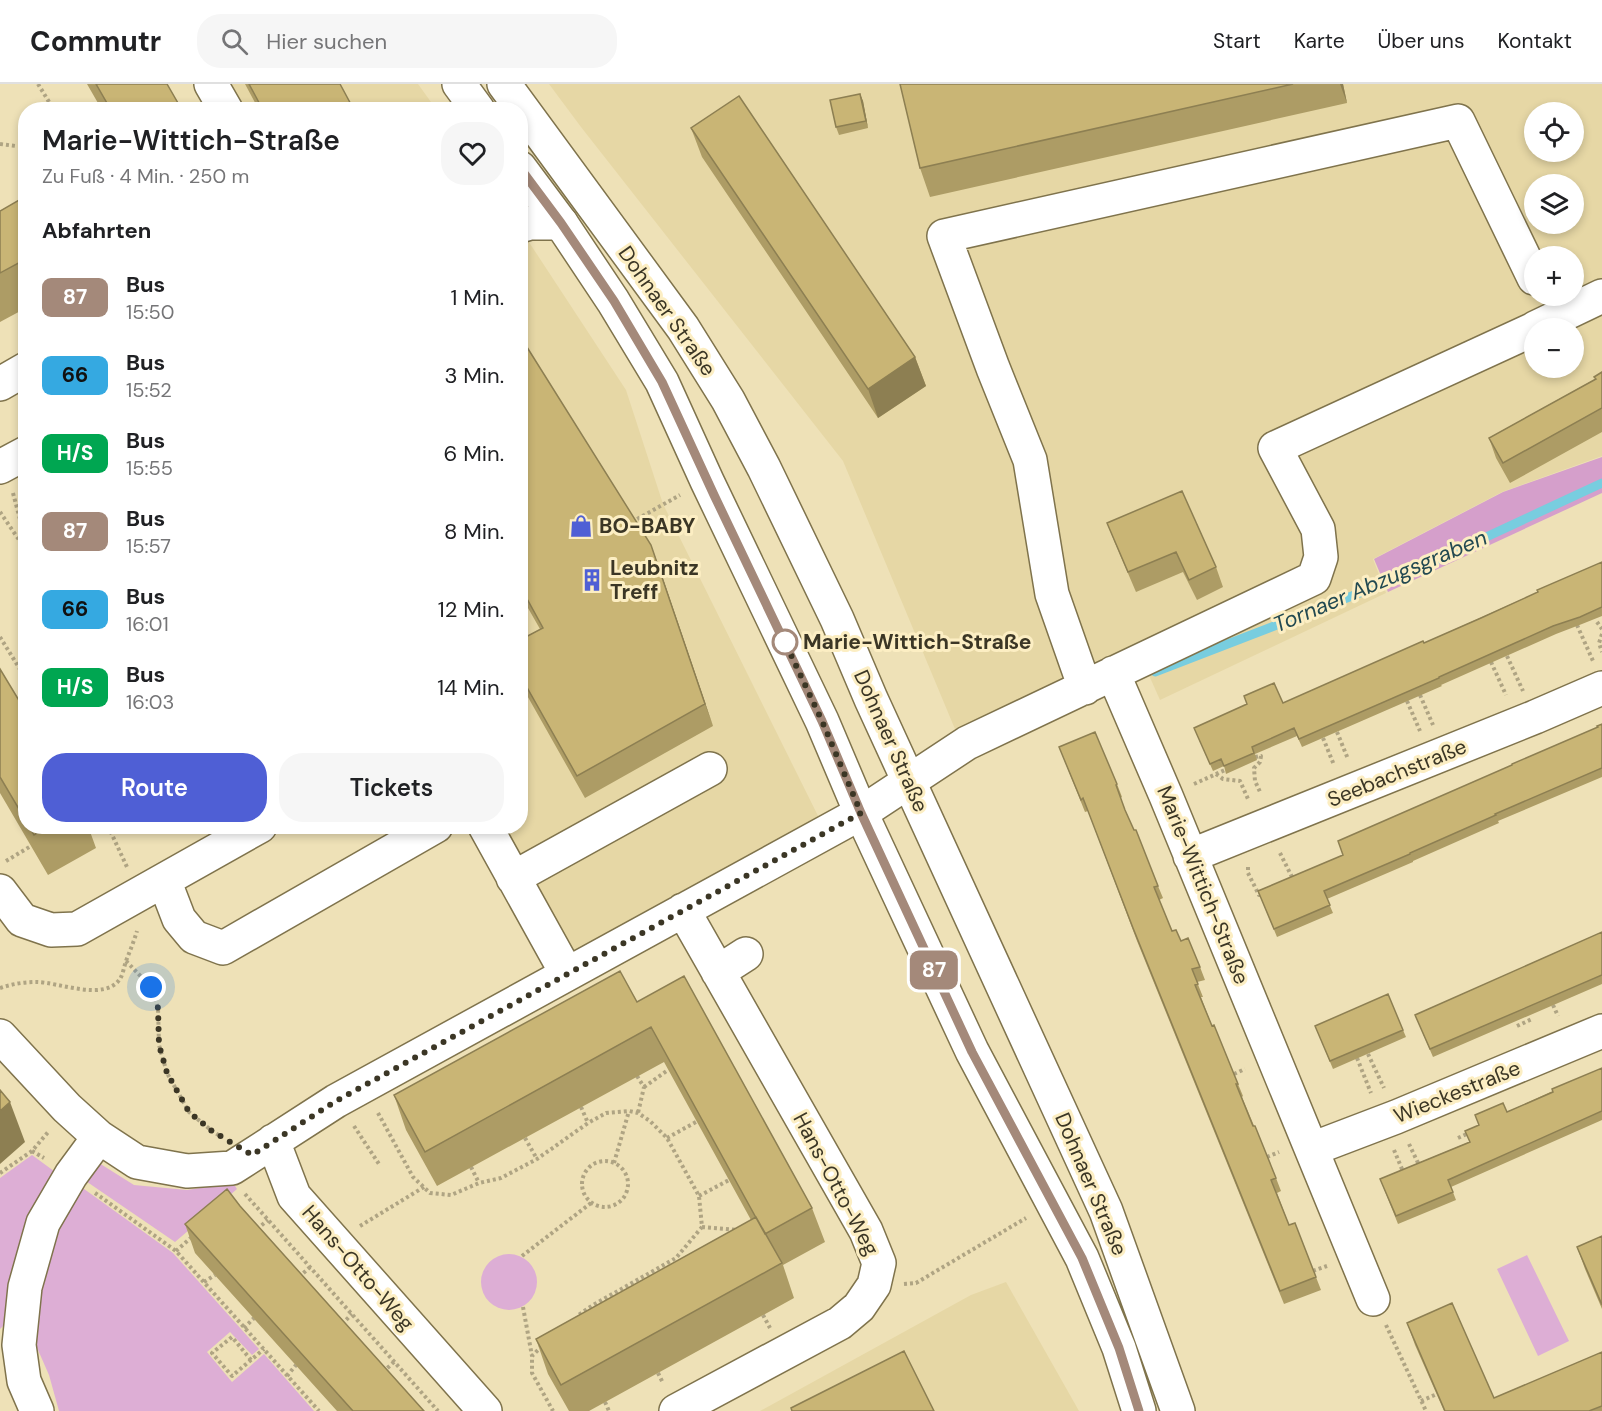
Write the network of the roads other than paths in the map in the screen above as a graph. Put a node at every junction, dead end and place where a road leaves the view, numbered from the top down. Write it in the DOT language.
graph roads {
  1 [pos="211,84"];
  2 [pos="459,84"];
  3 [pos="504,84"];
  4 [pos="221,102"];
  5 [pos="472,102"];
  6 [pos="517,102"];
  7 [pos="528,117"];
  8 [pos="528,179"];
  9 [pos="561,223"];
  10 [pos="528,224"];
  11 [pos="1524,257"];
  12 [pos="1602,296"];
  13 [pos="1542,318"];
  14 [pos="1524,327"];
  15 [pos="18,374"];
  16 [pos="0,384"];
  17 [pos="1598,676"];
  18 [pos="1099,680"];
  19 [pos="710,769"];
  20 [pos="909,781"];
  21 [pos="861,813"];
  22 [pos="246,834"];
  23 [pos="422,834"];
  24 [pos="489,834"];
  25 [pos="1190,856"];
  26 [pos="513,878"];
  27 [pos="164,880"];
  28 [pos="0,891"];
  29 [pos="683,910"];
  30 [pos="746,954"];
  31 [pos="718,972"];
  32 [pos="567,974"];
  33 [pos="1602,1031"];
  34 [pos="0,1036"];
  35 [pos="99,1137"];
  36 [pos="1312,1149"];
  37 [pos="252,1155"];
  38 [pos="1373,1299"];
  39 [pos="9,1344"];
  40 [pos="37,1411"];
  41 [pos="485,1411"];
  42 [pos="676,1411"];
  43 [pos="1139,1411"];
  44 [pos="1178,1411"];
  1 -- 4 [label="street"];
  2 -- 5 [label="street"];
  3 -- 6 [label="street, Dohnaer Straße"];
  7 -- 20 [label="street, Dohnaer Straße"];
  8 -- 9 [label="street, Dohnaer Straße"];
  9 -- 10 [label="street"];
  9 -- 21 [label="street, Dohnaer Straße"];
  11 -- 18 [label="street, Marie-Wittich-Straße"];
  12 -- 13 [label="street"];
  14 -- 18 [label="street"];
  15 -- 16 [label="street"];
  17 -- 25 [label="street, Seebachstraße"];
  18 -- 20 [label="street"];
  18 -- 25 [label="street, Marie-Wittich-Straße"];
  19 -- 26 [label="street"];
  20 -- 21 [label="street"];
  20 -- 44 [label="street, Dohnaer Straße"];
  21 -- 29 [label="street"];
  21 -- 43 [label="street, Dohnaer Straße"];
  22 -- 27 [label="street"];
  23 -- 27 [label="street"];
  24 -- 26 [label="street"];
  25 -- 36 [label="street, Marie-Wittich-Straße"];
  26 -- 32 [label="street"];
  27 -- 28 [label="street"];
  29 -- 31 [label="street, Hans-Otto-Weg"];
  29 -- 32 [label="street"];
  30 -- 31 [label="street"];
  31 -- 42 [label="street, Hans-Otto-Weg"];
  32 -- 37 [label="street"];
  33 -- 36 [label="street, Wieckestraße"];
  34 -- 35 [label="street"];
  35 -- 37 [label="street"];
  35 -- 39 [label="street"];
  36 -- 38 [label="street, Marie-Wittich-Straße"];
  37 -- 41 [label="street, Hans-Otto-Weg"];
  39 -- 40 [label="street"];
}
